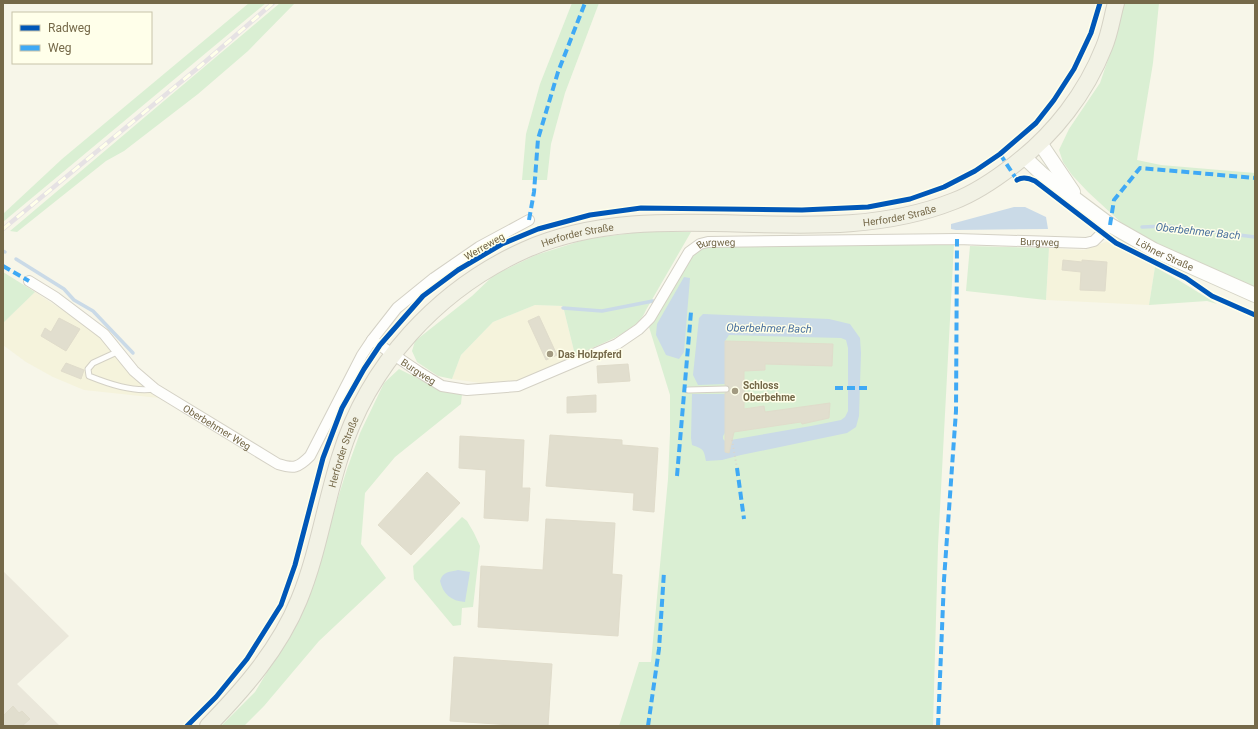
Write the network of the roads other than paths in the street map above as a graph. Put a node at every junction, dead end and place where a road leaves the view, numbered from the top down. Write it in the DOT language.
graph roads {
  1 [pos="1116,3"];
  2 [pos="1040,143"];
  3 [pos="1024,157"];
  4 [pos="1080,202"];
  5 [pos="530,220"];
  6 [pos="1107,229"];
  7 [pos="29,281"];
  8 [pos="1255,295"];
  9 [pos="372,340"];
  10 [pos="117,352"];
  11 [pos="393,354"];
  12 [pos="155,389"];
  13 [pos="726,389"];
  14 [pos="688,390"];
  15 [pos="208,726"];
  1 -- 2 [label="main road, Herforder Straße"];
  2 -- 3 [label="main road, Herforder Straße"];
  2 -- 4 [label="main road, Löhner Straße"];
  3 -- 4 [label="main road, Löhner Straße"];
  3 -- 11 [label="main road, Herforder Straße"];
  4 -- 6 [label="main road, Löhner Straße"];
  5 -- 9 [label="street, Werreweg"];
  6 -- 8 [label="main road, Löhner Straße"];
  6 -- 11 [label="street, Burgweg"];
  7 -- 10 [label="street, Oberbehmer Weg"];
  9 -- 11 [label="street"];
  9 -- 12 [label="street, Oberbehmer Weg"];
  10 -- 12 [label="street, Oberbehmer Weg"];
  10 -- 12 [label="lane"];
  11 -- 15 [label="main road, Herforder Straße"];
  13 -- 14 [label="lane"];
}
